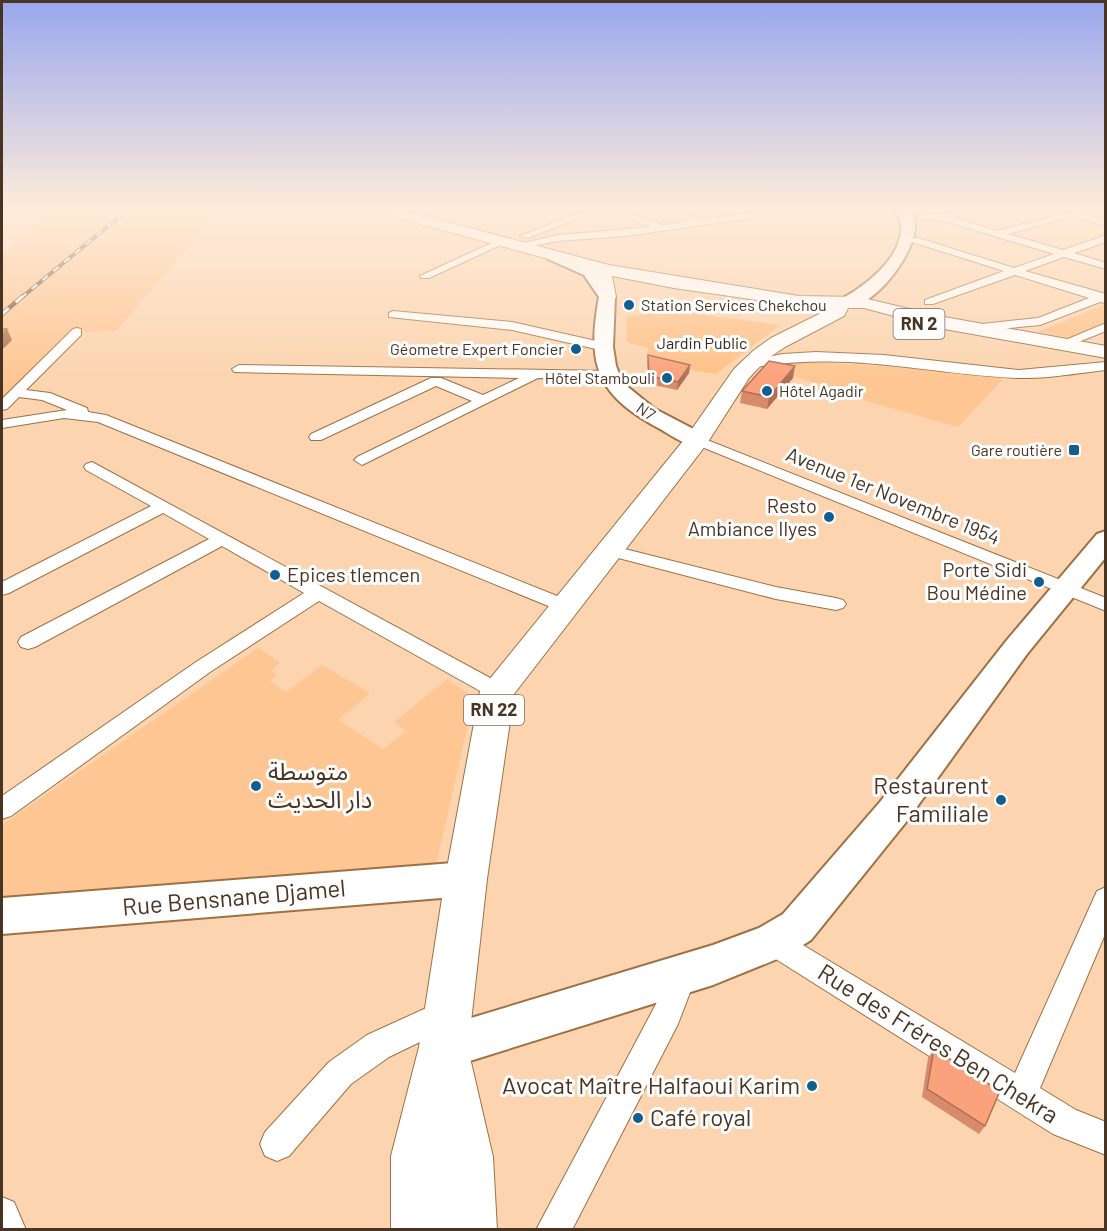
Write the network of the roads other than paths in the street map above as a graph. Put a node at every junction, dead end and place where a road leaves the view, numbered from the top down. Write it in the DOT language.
graph roads {
  1 [pos="452,265"];
  2 [pos="574,265"];
  3 [pos="587,265"];
  4 [pos="891,265"];
  5 [pos="900,265"];
  6 [pos="994,265"];
  7 [pos="1031,265"];
  8 [pos="607,271"];
  9 [pos="1014,272"];
  10 [pos="425,276"];
  11 [pos="635,278"];
  12 [pos="694,286"];
  13 [pos="607,297"];
  14 [pos="1104,298"];
  15 [pos="929,302"];
  16 [pos="841,307"];
  17 [pos="872,313"];
  18 [pos="393,315"];
  19 [pos="1106,326"];
  20 [pos="970,329"];
  21 [pos="76,332"];
  22 [pos="789,338"];
  23 [pos="1062,344"];
  24 [pos="605,347"];
  25 [pos="1102,351"];
  26 [pos="751,364"];
  27 [pos="238,369"];
  28 [pos="538,374"];
  29 [pos="608,375"];
  30 [pos="438,377"];
  31 [pos="16,393"];
  32 [pos="483,400"];
  33 [pos="2,406"];
  34 [pos="101,418"];
  35 [pos="2,424"];
  36 [pos="316,437"];
  37 [pos="697,440"];
  38 [pos="362,460"];
  39 [pos="92,467"];
  40 [pos="162,507"];
  41 [pos="222,539"];
  42 [pos="1106,539"];
  43 [pos="609,550"];
  44 [pos="2,589"];
  45 [pos="1067,589"];
  46 [pos="317,593"];
  47 [pos="836,604"];
  48 [pos="1106,605"];
  49 [pos="565,606"];
  50 [pos="28,642"];
  51 [pos="497,691"];
  52 [pos="2,809"];
  53 [pos="466,879"];
  54 [pos="1106,899"];
  55 [pos="2,916"];
  56 [pos="773,942"];
  57 [pos="683,974"];
  58 [pos="447,1030"];
  59 [pos="1021,1096"];
  60 [pos="1106,1139"];
  61 [pos="277,1144"];
  62 [pos="2,1214"];
  63 [pos="9,1230"];
  64 [pos="420,1230"];
  65 [pos="468,1230"];
  66 [pos="553,1230"];
  1 -- 10 [label="street"];
  2 -- 13 [label="main road"];
  3 -- 8 [label="main road"];
  4 -- 16 [label="main road"];
  5 -- 17 [label="main road"];
  6 -- 9 [label="street"];
  7 -- 9 [label="street"];
  8 -- 11 [label="main road"];
  8 -- 12 [label="main road"];
  8 -- 13 [label="main road"];
  9 -- 14 [label="street"];
  9 -- 15 [label="street"];
  11 -- 12 [label="main road"];
  11 -- 13 [label="main road"];
  12 -- 16 [label="main road"];
  13 -- 24 [label="main road"];
  14 -- 20 [label="street"];
  16 -- 17 [label="main road"];
  16 -- 22 [label="main road, RN 22"];
  17 -- 20 [label="main road, RN 2"];
  17 -- 22 [label="main road, RN 22"];
  18 -- 24 [label="street"];
  19 -- 23 [label="street"];
  20 -- 23 [label="main road, RN 2"];
  21 -- 31 [label="street"];
  22 -- 26 [label="main road, RN 22"];
  23 -- 25 [label="main road, RN 2"];
  24 -- 29 [label="main road"];
  25 -- 26 [label="street"];
  26 -- 37 [label="main road, RN 22"];
  27 -- 30 [label="street"];
  28 -- 29 [label="street"];
  28 -- 30 [label="street"];
  28 -- 32 [label="street"];
  29 -- 37 [label="main road, N7"];
  30 -- 32 [label="street"];
  30 -- 36 [label="street"];
  31 -- 33 [label="street"];
  31 -- 34 [label="street"];
  32 -- 38 [label="street"];
  34 -- 35 [label="street"];
  34 -- 49 [label="street"];
  37 -- 43 [label="main road, RN 22"];
  37 -- 45 [label="street, Avenue 1er Novembre 1954"];
  39 -- 40 [label="street"];
  40 -- 41 [label="street"];
  40 -- 44 [label="street"];
  41 -- 46 [label="street"];
  41 -- 50 [label="street"];
  42 -- 45 [label="main road"];
  43 -- 47 [label="street"];
  43 -- 49 [label="main road, RN 22"];
  45 -- 48 [label="street, Avenue 1er Novembre 1954"];
  45 -- 56 [label="main road"];
  46 -- 51 [label="street"];
  46 -- 52 [label="street"];
  49 -- 51 [label="main road, RN 22"];
  51 -- 53 [label="main road, RN 22"];
  53 -- 55 [label="main road, Rue Bensnane Djamel"];
  53 -- 58 [label="main road, RN 22"];
  54 -- 59 [label="street"];
  56 -- 57 [label="main road"];
  56 -- 59 [label="street, Rue des Fréres Ben Chekra"];
  57 -- 58 [label="main road"];
  57 -- 66 [label="street"];
  58 -- 61 [label="street"];
  58 -- 64 [label="main road, RN 22"];
  58 -- 65 [label="main road, RN 22"];
  59 -- 60 [label="street, Rue des Fréres Ben Chekra"];
  62 -- 63 [label="street"];
}
